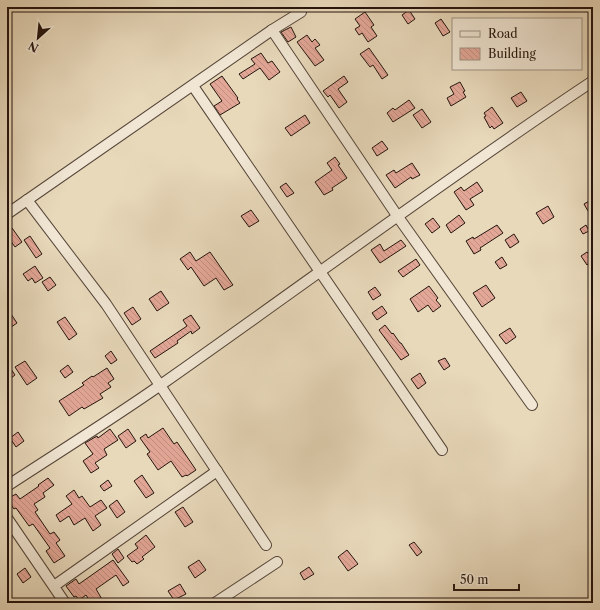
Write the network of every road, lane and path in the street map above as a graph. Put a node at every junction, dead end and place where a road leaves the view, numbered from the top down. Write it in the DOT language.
graph roads {
  1 [pos="301,12"];
  2 [pos="272,30"];
  3 [pos="593,81"];
  4 [pos="193,86"];
  5 [pos="27,200"];
  6 [pos="7,214"];
  7 [pos="398,217"];
  8 [pos="319,271"];
  9 [pos="161,385"];
  10 [pos="532,405"];
  11 [pos="442,450"];
  12 [pos="217,471"];
  13 [pos="7,486"];
  14 [pos="7,518"];
  15 [pos="266,545"];
  16 [pos="277,562"];
  17 [pos="54,586"];
  18 [pos="65,603"];
  19 [pos="215,603"];
  1 -- 2 [label="street"];
  2 -- 4 [label="street"];
  2 -- 7 [label="street"];
  3 -- 7 [label="street"];
  4 -- 5 [label="street"];
  4 -- 8 [label="street"];
  5 -- 6 [label="street"];
  5 -- 9 [label="street"];
  7 -- 8 [label="street"];
  7 -- 10 [label="street"];
  8 -- 9 [label="street"];
  8 -- 11 [label="street"];
  9 -- 12 [label="street"];
  9 -- 13 [label="street"];
  12 -- 15 [label="street"];
  12 -- 17 [label="street"];
  14 -- 17 [label="street"];
  16 -- 19 [label="street"];
  17 -- 18 [label="street"];
}
